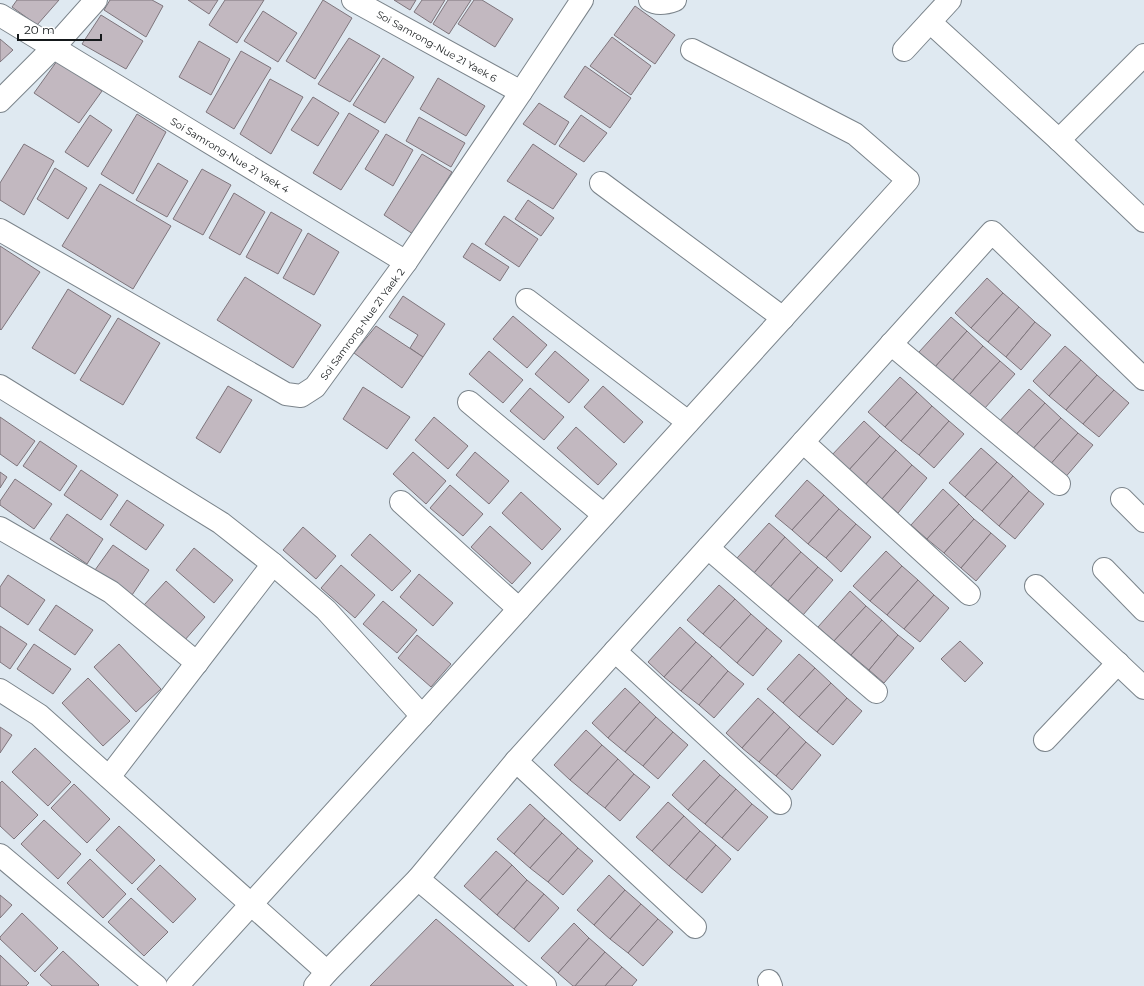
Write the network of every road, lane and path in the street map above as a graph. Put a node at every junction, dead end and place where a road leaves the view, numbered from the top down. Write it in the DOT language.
graph roads {
  1 [pos="96,0"];
  2 [pos="353,0"];
  3 [pos="582,0"];
  4 [pos="650,0"];
  5 [pos="675,0"];
  6 [pos="950,0"];
  7 [pos="0,15"];
  8 [pos="930,22"];
  9 [pos="54,47"];
  10 [pos="692,50"];
  11 [pos="904,50"];
  12 [pos="1144,55"];
  13 [pos="521,92"];
  14 [pos="0,101"];
  15 [pos="1059,140"];
  16 [pos="601,183"];
  17 [pos="1144,221"];
  18 [pos="0,230"];
  19 [pos="406,262"];
  20 [pos="527,300"];
  21 [pos="783,318"];
  22 [pos="891,344"];
  23 [pos="1144,379"];
  24 [pos="0,386"];
  25 [pos="469,402"];
  26 [pos="688,422"];
  27 [pos="804,442"];
  28 [pos="1059,484"];
  29 [pos="1122,499"];
  30 [pos="401,502"];
  31 [pos="604,516"];
  32 [pos="1144,521"];
  33 [pos="0,528"];
  34 [pos="708,548"];
  35 [pos="273,564"];
  36 [pos="1104,569"];
  37 [pos="1036,586"];
  38 [pos="969,594"];
  39 [pos="519,609"];
  40 [pos="1144,610"];
  41 [pos="615,651"];
  42 [pos="197,663"];
  43 [pos="1118,663"];
  44 [pos="1144,688"];
  45 [pos="0,690"];
  46 [pos="876,692"];
  47 [pos="422,716"];
  48 [pos="1045,740"];
  49 [pos="516,761"];
  50 [pos="109,777"];
  51 [pos="780,803"];
  52 [pos="0,855"];
  53 [pos="418,879"];
  54 [pos="251,905"];
  55 [pos="695,927"];
  56 [pos="320,982"];
  57 [pos="156,986"];
  58 [pos="177,986"];
  59 [pos="545,986"];
  1 -- 9 [label="street"];
  2 -- 13 [label="street, Soi Samrong-Nue 21 Yaek 6"];
  3 -- 13 [label="street, Soi Samrong-Nue 21 Yaek 2"];
  4 -- 5 [label="street"];
  6 -- 8 [label="street"];
  7 -- 9 [label="street, Soi Samrong-Nue 21 Yaek 4"];
  8 -- 11 [label="street"];
  8 -- 15 [label="street"];
  9 -- 14 [label="street"];
  9 -- 19 [label="street, Soi Samrong-Nue 21 Yaek 4"];
  10 -- 21 [label="street"];
  12 -- 15 [label="street"];
  13 -- 19 [label="street, Soi Samrong-Nue 21 Yaek 2"];
  15 -- 17 [label="street"];
  16 -- 21 [label="street"];
  18 -- 19 [label="street, Soi Samrong-Nue 21 Yaek 2"];
  20 -- 26 [label="street"];
  21 -- 26 [label="street"];
  22 -- 23 [label="street"];
  22 -- 27 [label="street"];
  22 -- 28 [label="street"];
  24 -- 35 [label="street"];
  25 -- 31 [label="street"];
  26 -- 31 [label="street"];
  27 -- 34 [label="street"];
  27 -- 38 [label="street"];
  29 -- 32 [label="street"];
  30 -- 39 [label="street"];
  31 -- 39 [label="street"];
  33 -- 42 [label="street"];
  34 -- 41 [label="street"];
  34 -- 46 [label="street"];
  35 -- 42 [label="street"];
  35 -- 47 [label="street"];
  36 -- 40 [label="street"];
  37 -- 43 [label="street"];
  39 -- 47 [label="street"];
  41 -- 49 [label="street"];
  41 -- 51 [label="street"];
  42 -- 50 [label="street"];
  43 -- 44 [label="street"];
  43 -- 48 [label="street"];
  45 -- 50 [label="street"];
  47 -- 54 [label="street"];
  49 -- 53 [label="street"];
  49 -- 55 [label="street"];
  50 -- 54 [label="street"];
  52 -- 57 [label="street"];
  53 -- 56 [label="street"];
  53 -- 59 [label="street"];
  54 -- 56 [label="street"];
  54 -- 58 [label="street"];
}
